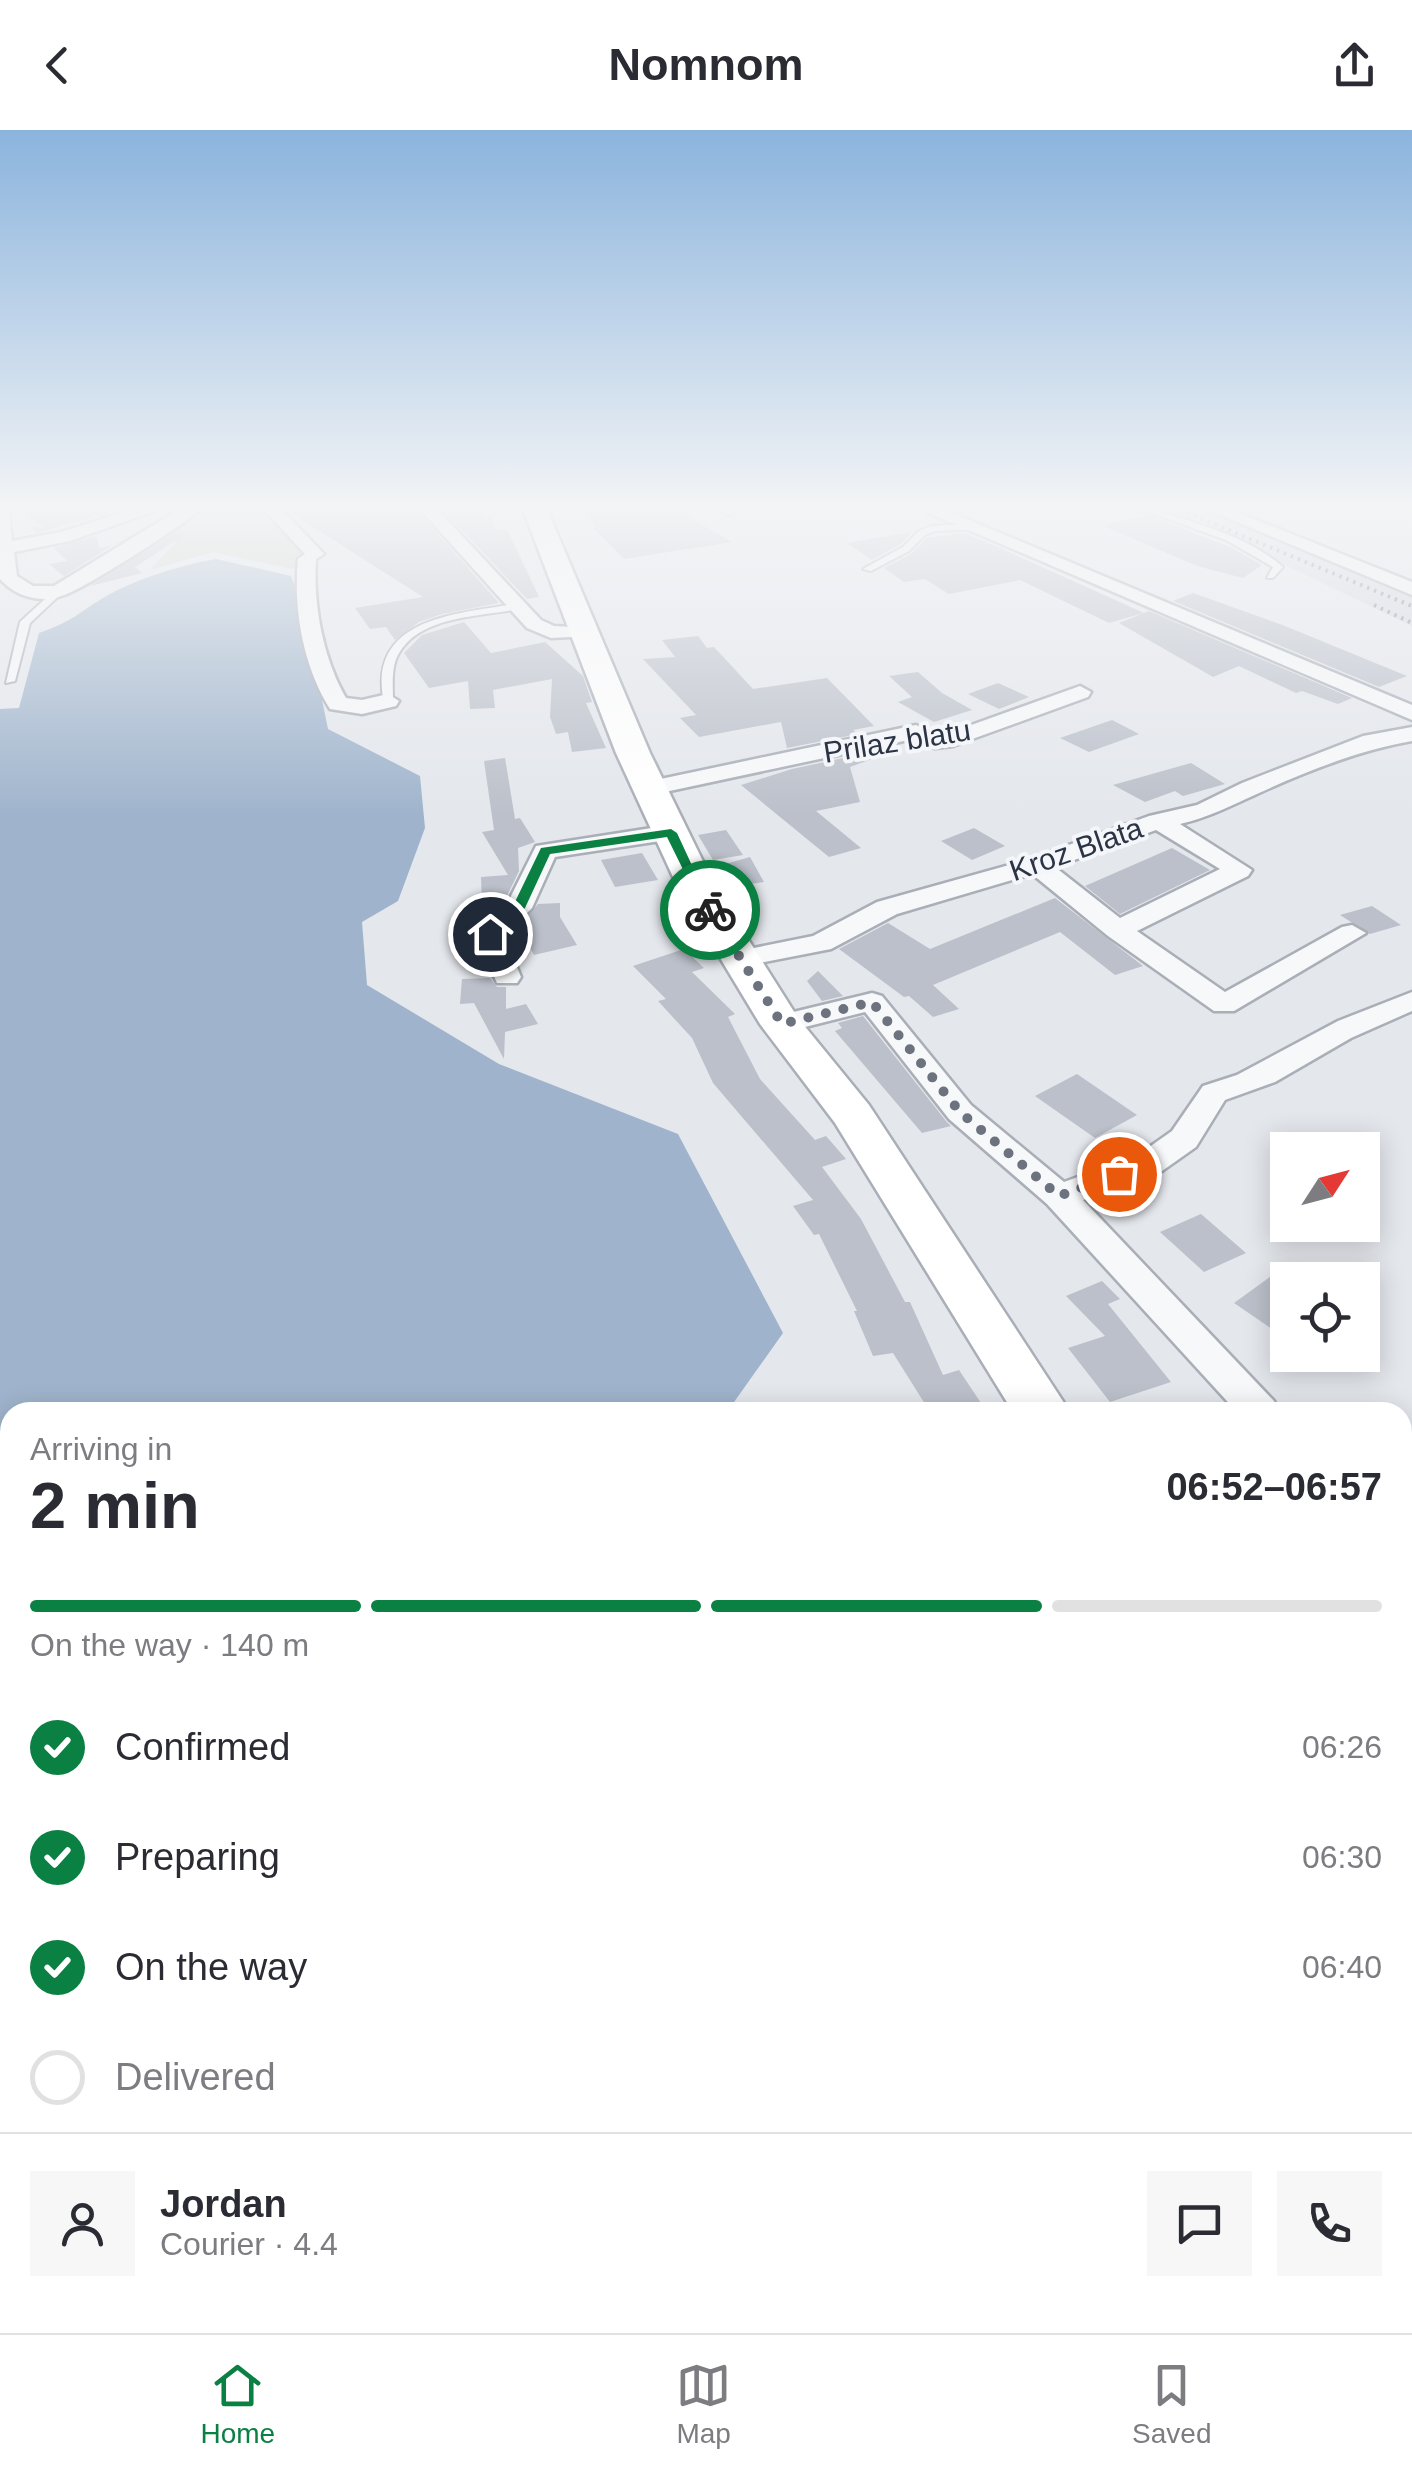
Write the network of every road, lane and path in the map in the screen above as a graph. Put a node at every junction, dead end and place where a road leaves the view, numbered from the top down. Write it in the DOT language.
graph roads {
  1 [pos="39,610"];
  2 [pos="310,610"];
  3 [pos="502,610"];
  4 [pos="518,610"];
  5 [pos="576,610"];
  6 [pos="1168,610"];
  7 [pos="585,632"];
  8 [pos="10,681"];
  9 [pos="1080,692"];
  10 [pos="388,701"];
  11 [pos="1412,713"];
  12 [pos="1412,734"];
  13 [pos="651,788"];
  14 [pos="1158,821"];
  15 [pos="671,833"];
  16 [pos="1036,865"];
  17 [pos="1118,930"];
  18 [pos="1352,933"];
  19 [pos="738,959"];
  20 [pos="507,977"];
  21 [pos="1412,1001"];
  22 [pos="782,1024"];
  23 [pos="1059,1196"];
  24 [pos="1036,1402"];
  25 [pos="1251,1402"];
  1 -- 8 [label="lane"];
  2 -- 10 [label="street"];
  3 -- 10 [label="lane"];
  4 -- 7 [label="street"];
  5 -- 7 [label="main road"];
  6 -- 11 [label="street"];
  7 -- 13 [label="main road"];
  9 -- 13 [label="street, Prilaz blatu"];
  12 -- 14 [label="street, Kroz Blata"];
  13 -- 15 [label="main road"];
  14 -- 16 [label="street, Kroz Blata"];
  14 -- 17 [label="street"];
  15 -- 19 [label="main road"];
  15 -- 20 [label="street"];
  16 -- 17 [label="street"];
  16 -- 19 [label="street, Kroz Blata"];
  17 -- 18 [label="street"];
  19 -- 22 [label="main road"];
  21 -- 23 [label="street"];
  22 -- 23 [label="street"];
  22 -- 24 [label="main road"];
  23 -- 25 [label="street"];
}
